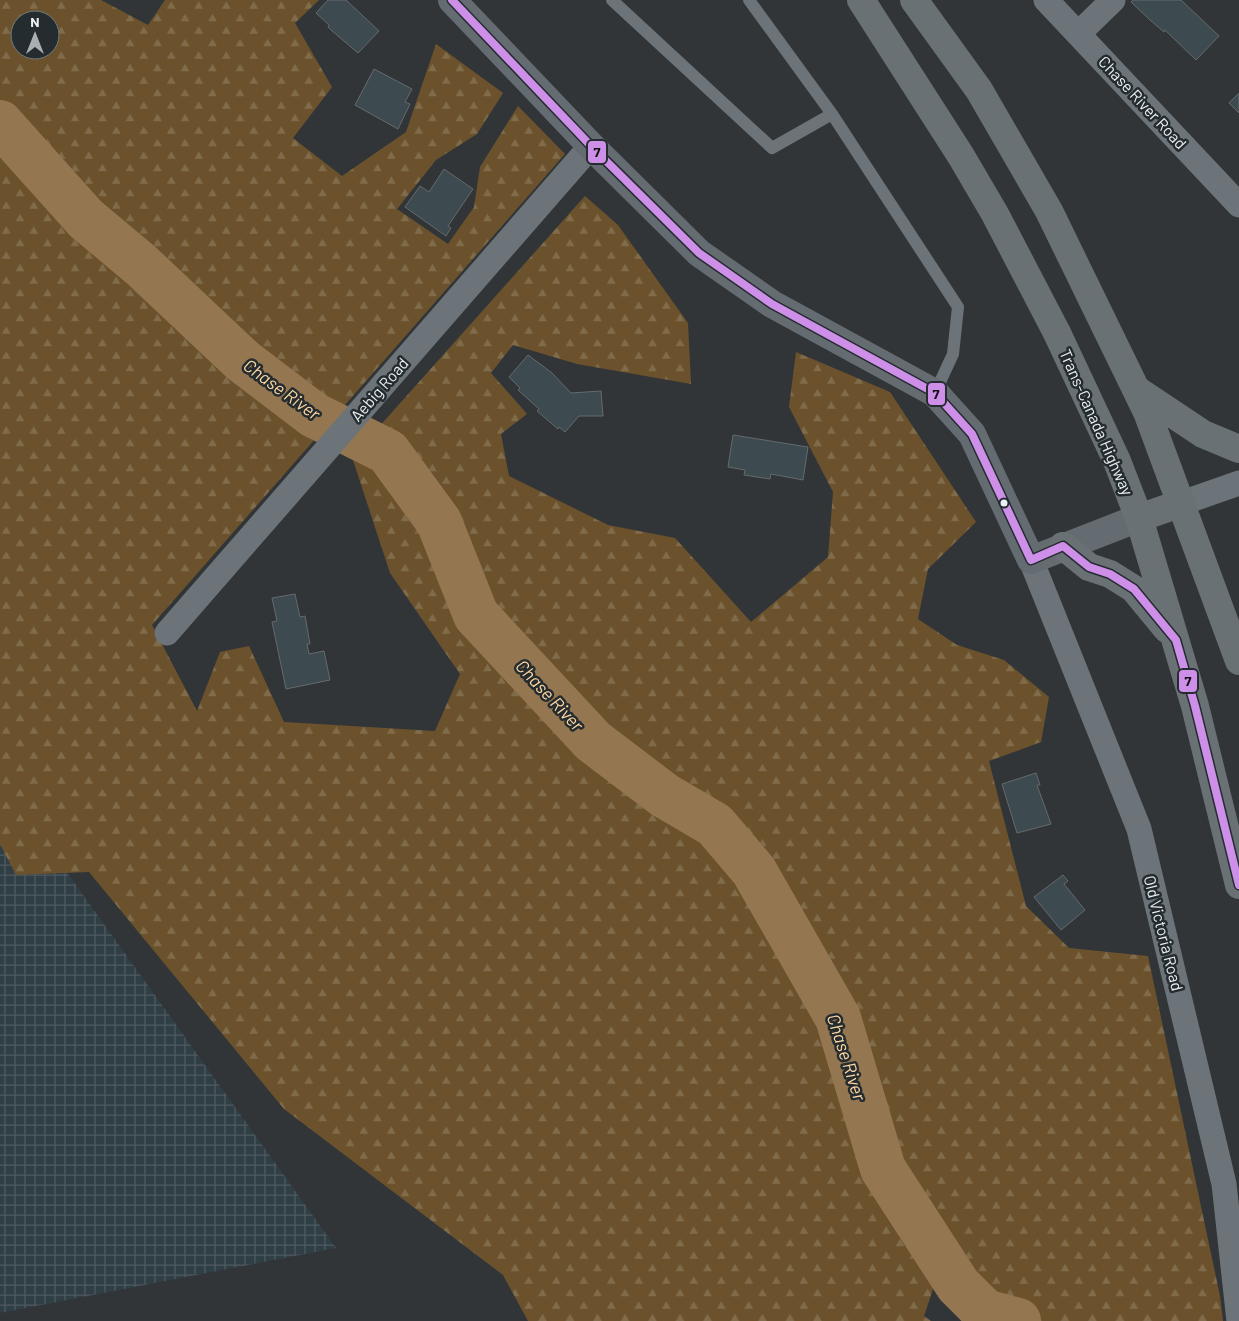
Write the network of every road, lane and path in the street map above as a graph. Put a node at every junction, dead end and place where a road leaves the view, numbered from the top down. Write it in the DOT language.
graph roads {
  1 [pos="452,0"];
  2 [pos="612,0"];
  3 [pos="749,0"];
  4 [pos="861,0"];
  5 [pos="914,0"];
  6 [pos="1046,0"];
  7 [pos="1113,0"];
  8 [pos="1079,33"];
  9 [pos="832,114"];
  10 [pos="591,146"];
  11 [pos="1239,205"];
  12 [pos="1136,389"];
  13 [pos="935,393"];
  14 [pos="1239,449"];
  15 [pos="1239,483"];
  16 [pos="1182,503"];
  17 [pos="1139,518"];
  18 [pos="1063,546"];
  19 [pos="1031,560"];
  20 [pos="168,633"];
  21 [pos="1176,640"];
  22 [pos="1239,661"];
  23 [pos="1239,885"];
  24 [pos="1239,1321"];
  1 -- 10 [label="street, Old Victoria Road"];
  2 -- 9 [label="lane"];
  3 -- 9 [label="lane"];
  4 -- 17 [label="highway, Trans-Canada Highway"];
  5 -- 12 [label="highway"];
  6 -- 8 [label="street, Chase River Road"];
  7 -- 8 [label="street"];
  8 -- 11 [label="street, Chase River Road"];
  9 -- 13 [label="lane"];
  10 -- 13 [label="street, Old Victoria Road"];
  10 -- 20 [label="street, Aebig Road"];
  12 -- 14 [label="highway"];
  12 -- 16 [label="highway"];
  13 -- 19 [label="street, Old Victoria Road"];
  15 -- 16 [label="street"];
  16 -- 17 [label="highway"];
  16 -- 22 [label="highway"];
  17 -- 18 [label="street"];
  17 -- 21 [label="highway, Trans-Canada Highway"];
  18 -- 19 [label="street"];
  18 -- 21 [label="highway"];
  19 -- 24 [label="street, Old Victoria Road"];
  21 -- 23 [label="highway, Trans-Canada Highway"];
}
